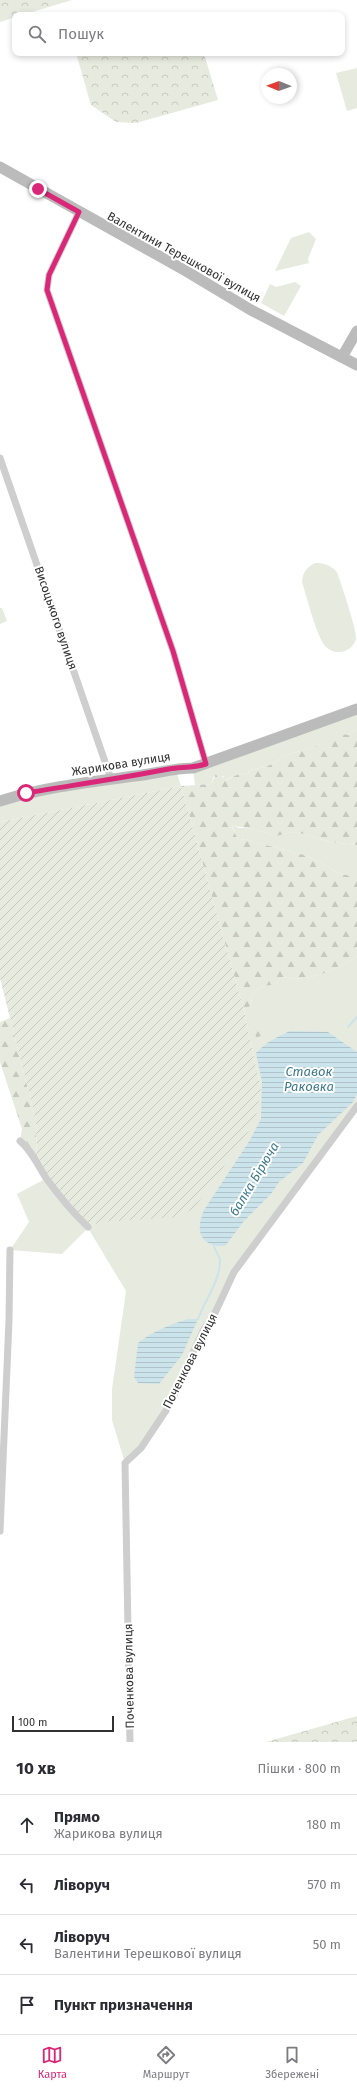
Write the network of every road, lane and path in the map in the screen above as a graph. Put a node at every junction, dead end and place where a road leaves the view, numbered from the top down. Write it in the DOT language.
graph roads {
  1 [pos="0,167"];
  2 [pos="79,212"];
  3 [pos="357,330"];
  4 [pos="342,357"];
  5 [pos="357,365"];
  6 [pos="0,458"];
  7 [pos="357,710"];
  8 [pos="206,764"];
  9 [pos="111,779"];
  10 [pos="0,801"];
  11 [pos="357,1106"];
  12 [pos="20,1140"];
  13 [pos="88,1227"];
  14 [pos="10,1250"];
  15 [pos="0,1532"];
  16 [pos="130,1742"];
  1 -- 2 [label="street, Валентини Терешкової вулиця"];
  2 -- 4 [label="street, Валентини Терешкової вулиця"];
  2 -- 8 [label="street"];
  3 -- 4 [label="street"];
  4 -- 5 [label="street, Валентини Терешкової вулиця"];
  6 -- 9 [label="street, Висоцького вулиця"];
  7 -- 8 [label="street, Жарикова вулиця"];
  8 -- 9 [label="street, Жарикова вулиця"];
  9 -- 10 [label="street, Жарикова вулиця"];
  11 -- 16 [label="street, Поченкова вулиця"];
  12 -- 13 [label="street"];
  14 -- 15 [label="street"];
}
